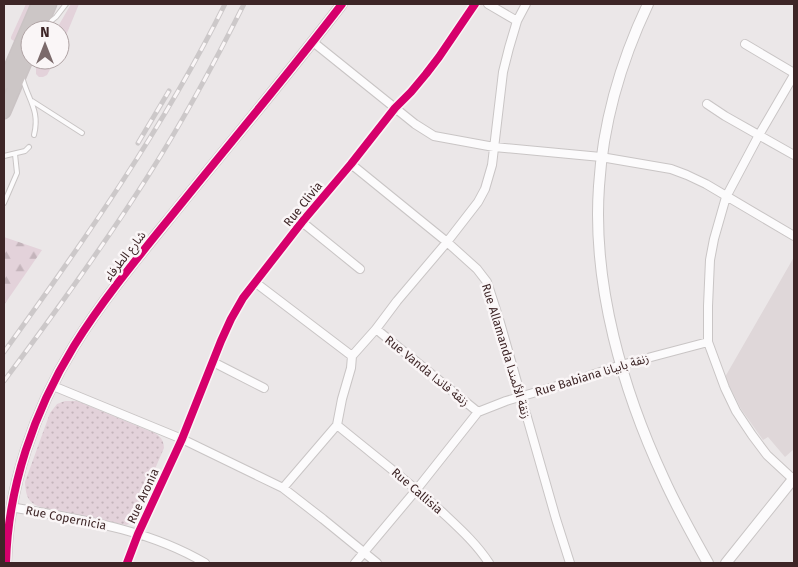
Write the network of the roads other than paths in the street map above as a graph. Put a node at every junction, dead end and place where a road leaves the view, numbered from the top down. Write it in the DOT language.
graph roads {
  1 [pos="38,4"];
  2 [pos="50,4"];
  3 [pos="66,4"];
  4 [pos="342,4"];
  5 [pos="475,4"];
  6 [pos="488,4"];
  7 [pos="526,4"];
  8 [pos="648,4"];
  9 [pos="43,20"];
  10 [pos="53,20"];
  11 [pos="517,21"];
  12 [pos="313,42"];
  13 [pos="745,44"];
  14 [pos="21,70"];
  15 [pos="20,73"];
  16 [pos="794,74"];
  17 [pos="4,83"];
  18 [pos="32,101"];
  19 [pos="707,104"];
  20 [pos="395,108"];
  21 [pos="4,112"];
  22 [pos="82,133"];
  23 [pos="34,135"];
  24 [pos="759,135"];
  25 [pos="29,146"];
  26 [pos="494,147"];
  27 [pos="15,154"];
  28 [pos="794,155"];
  29 [pos="4,156"];
  30 [pos="602,157"];
  31 [pos="351,164"];
  32 [pos="726,197"];
  33 [pos="4,203"];
  34 [pos="302,222"];
  35 [pos="794,236"];
  36 [pos="447,242"];
  37 [pos="360,269"];
  38 [pos="256,283"];
  39 [pos="376,329"];
  40 [pos="708,342"];
  41 [pos="352,356"];
  42 [pos="213,362"];
  43 [pos="621,365"];
  44 [pos="53,386"];
  45 [pos="264,388"];
  46 [pos="521,397"];
  47 [pos="478,412"];
  48 [pos="337,425"];
  49 [pos="182,439"];
  50 [pos="794,479"];
  51 [pos="283,488"];
  52 [pos="417,489"];
  53 [pos="11,507"];
  54 [pos="138,534"];
  55 [pos="364,552"];
  56 [pos="6,563"];
  57 [pos="127,563"];
  58 [pos="205,563"];
  59 [pos="355,563"];
  60 [pos="377,563"];
  61 [pos="489,563"];
  62 [pos="570,563"];
  63 [pos="708,563"];
  64 [pos="726,563"];
  1 -- 17 [label="highway"];
  2 -- 9 [label="highway"];
  3 -- 10 [label="lane"];
  4 -- 12 [label="street, شارع الطرفاء"];
  5 -- 20 [label="street, Rue Clivia"];
  6 -- 11 [label="street"];
  7 -- 11 [label="street"];
  8 -- 30 [label="street"];
  11 -- 26 [label="street"];
  12 -- 20 [label="street"];
  12 -- 44 [label="street, شارع الطرفاء"];
  13 -- 16 [label="street"];
  14 -- 15 [label="highway"];
  15 -- 18 [label="lane"];
  15 -- 21 [label="highway"];
  16 -- 24 [label="street"];
  18 -- 22 [label="lane"];
  18 -- 23 [label="lane"];
  19 -- 24 [label="street"];
  20 -- 26 [label="street"];
  20 -- 31 [label="street, Rue Clivia"];
  24 -- 28 [label="street"];
  24 -- 32 [label="street"];
  25 -- 27 [label="lane"];
  26 -- 30 [label="street"];
  26 -- 36 [label="street"];
  27 -- 29 [label="lane"];
  27 -- 33 [label="lane"];
  30 -- 32 [label="street"];
  30 -- 43 [label="street"];
  31 -- 34 [label="street, Rue Clivia"];
  31 -- 36 [label="street, Rue Allamanda زنقة الألمندا"];
  32 -- 35 [label="street"];
  32 -- 40 [label="street"];
  34 -- 37 [label="street"];
  34 -- 38 [label="street, Rue Clivia"];
  36 -- 39 [label="street"];
  36 -- 46 [label="street, Rue Allamanda زنقة الألمندا"];
  38 -- 41 [label="street"];
  38 -- 42 [label="street, Rue Clivia"];
  39 -- 41 [label="street"];
  39 -- 47 [label="street, Rue Vanda زنقة فاندا"];
  40 -- 43 [label="street, Rue Babiana زنقة بابيانا"];
  40 -- 50 [label="street"];
  41 -- 48 [label="street"];
  42 -- 45 [label="street"];
  42 -- 49 [label="street, Rue Clivia"];
  43 -- 46 [label="street, Rue Babiana زنقة بابيانا"];
  43 -- 63 [label="street"];
  44 -- 49 [label="street"];
  44 -- 53 [label="street, شارع الطرفاء"];
  46 -- 47 [label="street, Rue Babiana زنقة بابيانا"];
  46 -- 62 [label="street, Rue Allamanda زنقة الألمندا"];
  47 -- 52 [label="street"];
  48 -- 51 [label="street"];
  48 -- 52 [label="street, Rue Callisia"];
  49 -- 51 [label="street"];
  49 -- 54 [label="street, Rue Aronia"];
  50 -- 64 [label="street"];
  51 -- 55 [label="street"];
  52 -- 55 [label="street"];
  52 -- 61 [label="street, Rue Callisia"];
  53 -- 54 [label="street, Rue Copernicia"];
  53 -- 56 [label="street, شارع الطرفاء"];
  54 -- 57 [label="street, Rue Aronia"];
  54 -- 58 [label="street, Rue Copernicia"];
  55 -- 59 [label="street"];
  55 -- 60 [label="street"];
}
